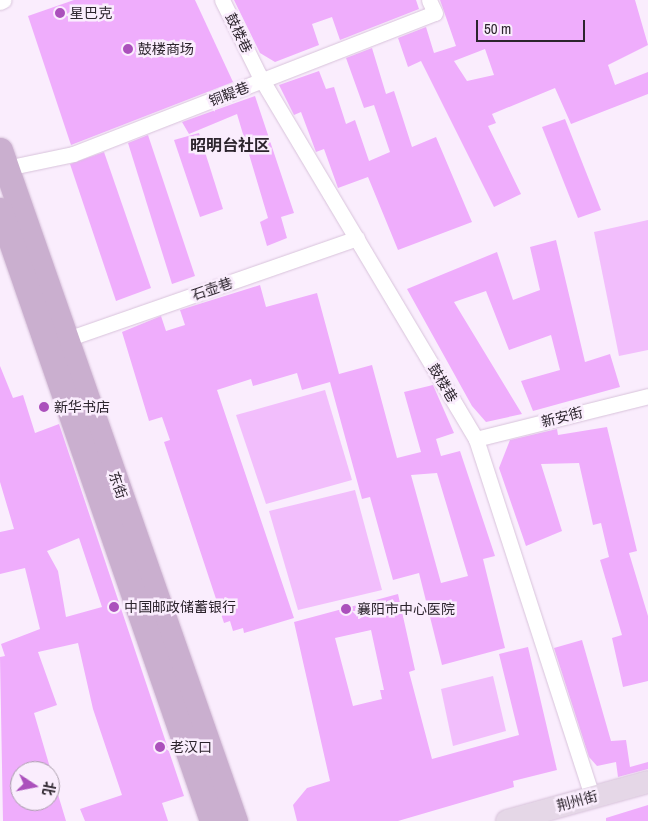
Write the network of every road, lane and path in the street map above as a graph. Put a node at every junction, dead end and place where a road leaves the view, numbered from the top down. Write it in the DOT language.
graph roads {
  1 [pos="4,0"];
  2 [pos="222,0"];
  3 [pos="429,0"];
  4 [pos="0,2"];
  5 [pos="263,81"];
  6 [pos="3,159"];
  7 [pos="0,210"];
  8 [pos="357,238"];
  9 [pos="67,340"];
  10 [pos="648,396"];
  11 [pos="476,439"];
  12 [pos="648,782"];
  13 [pos="592,797"];
  14 [pos="212,821"];
  15 [pos="235,821"];
  16 [pos="507,821"];
  1 -- 4 [label="street"];
  2 -- 5 [label="street, 鼓楼巷"];
  3 -- 5 [label="street, 铜鞮巷"];
  5 -- 6 [label="street, 铜鞮巷"];
  5 -- 8 [label="street, 鼓楼巷"];
  6 -- 9 [label="main road, 东街"];
  7 -- 14 [label="main road, 东街"];
  8 -- 9 [label="street, 石壶巷"];
  8 -- 11 [label="street, 鼓楼巷"];
  9 -- 15 [label="main road, 东街"];
  10 -- 11 [label="street, 新安街"];
  11 -- 13 [label="street, 鼓楼巷"];
  12 -- 13 [label="street, 荆州街"];
  13 -- 16 [label="street, 荆州街"];
}
